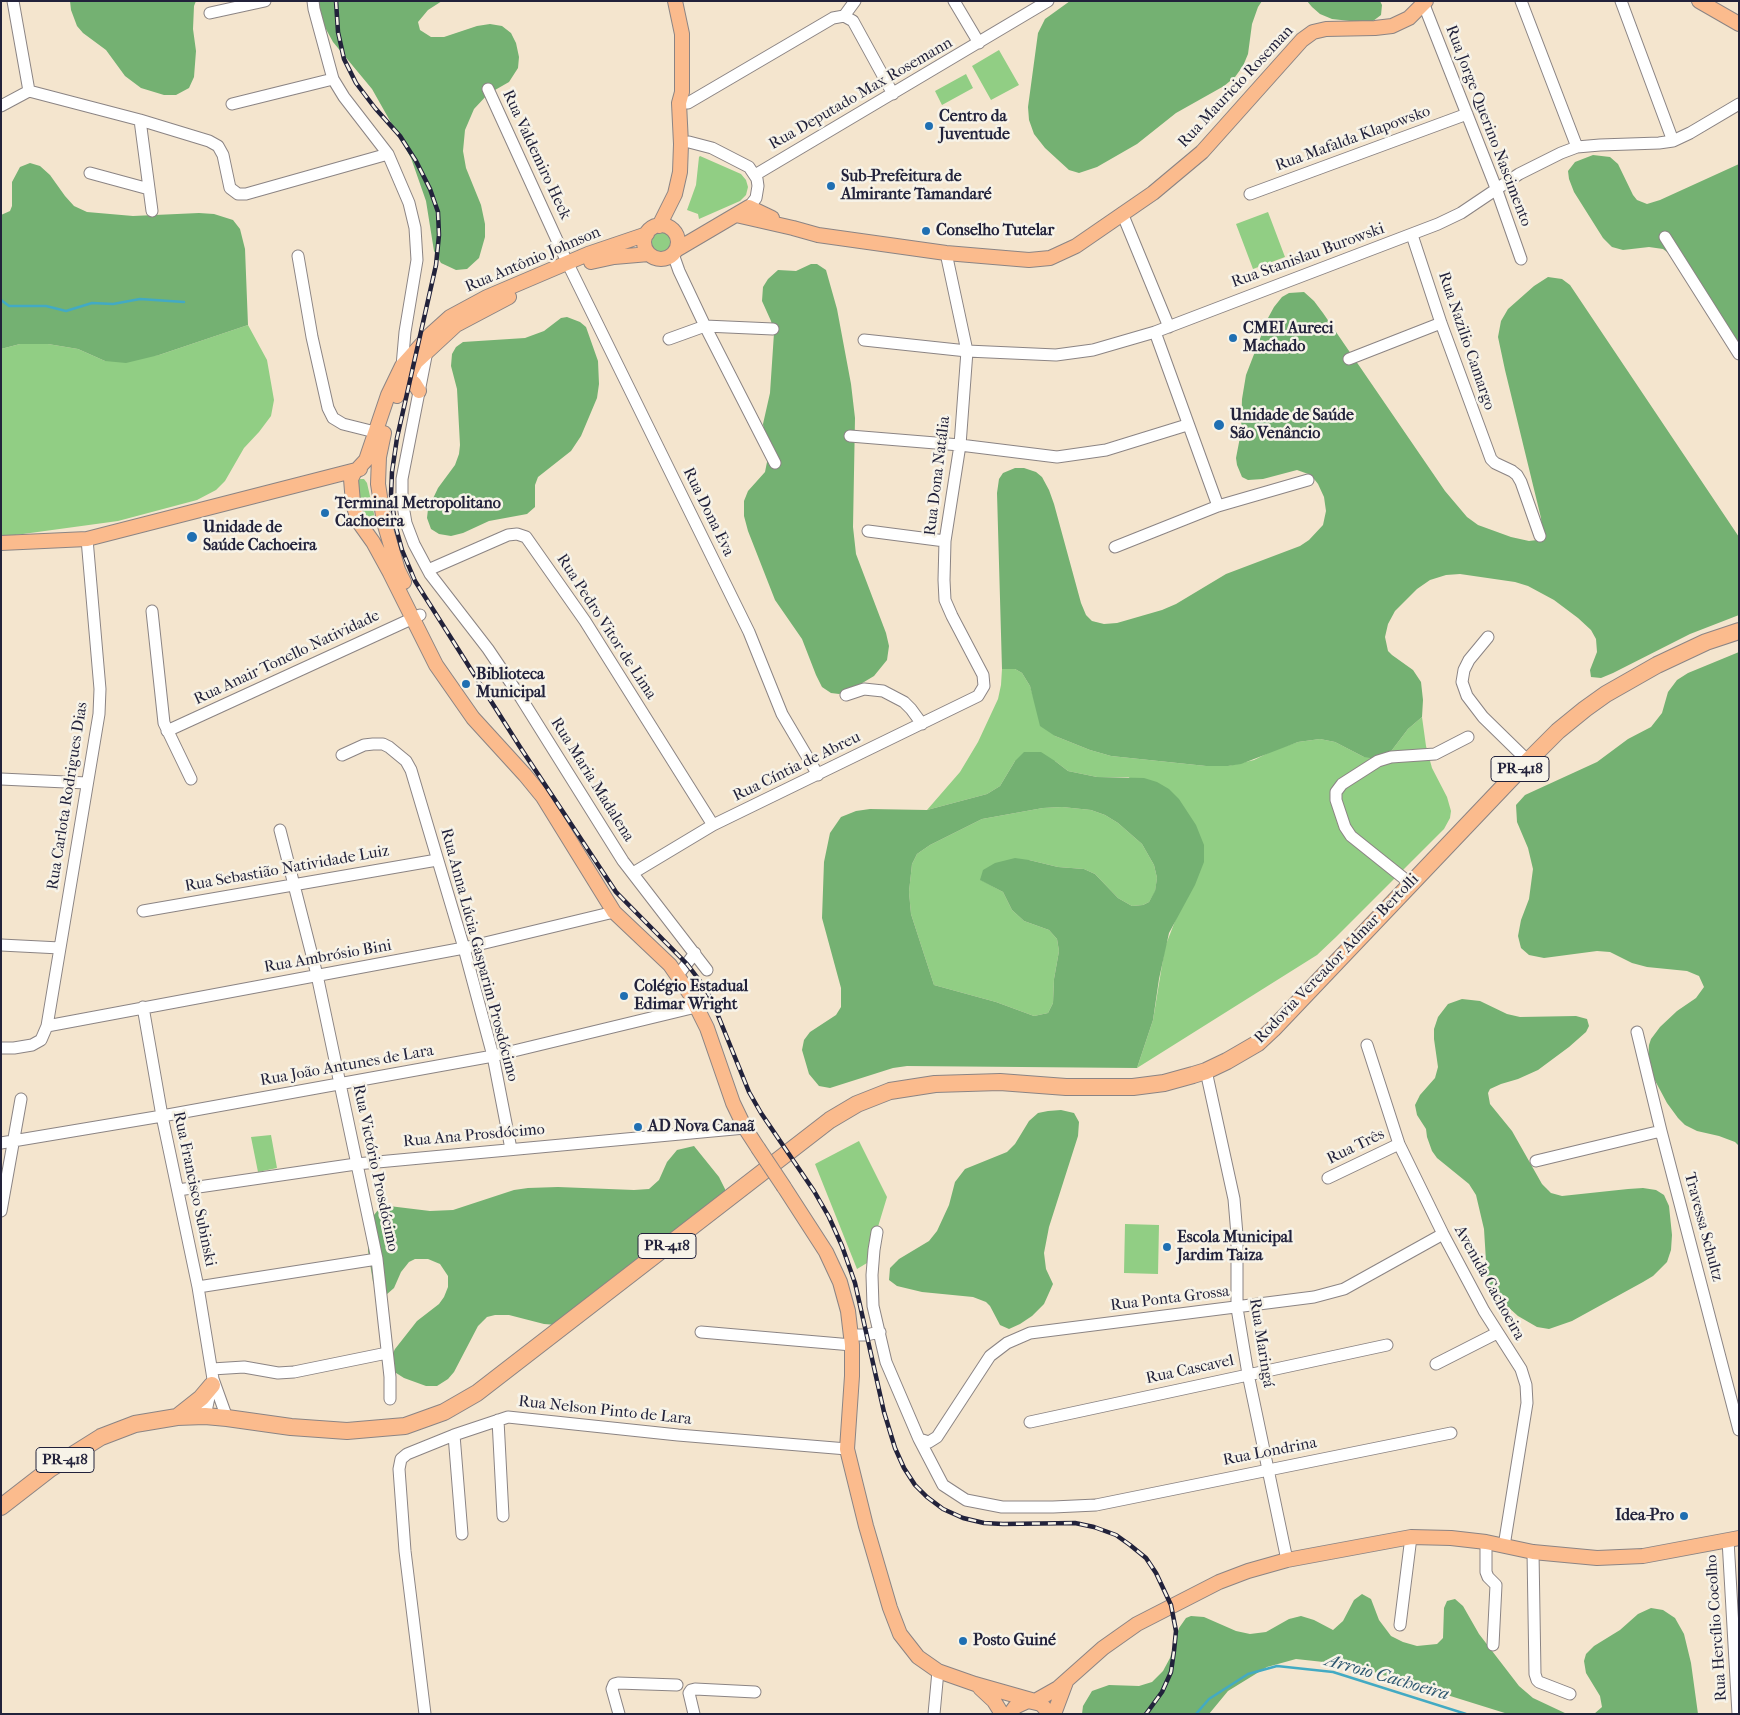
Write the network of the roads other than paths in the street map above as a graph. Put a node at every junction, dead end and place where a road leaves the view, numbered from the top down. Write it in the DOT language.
graph roads {
  1 [pos="13,1"];
  2 [pos="266,1"];
  3 [pos="313,1"];
  4 [pos="855,1"];
  5 [pos="954,1"];
  6 [pos="1048,1"];
  7 [pos="1521,1"];
  8 [pos="1621,1"];
  9 [pos="1699,1"];
  10 [pos="676,2"];
  11 [pos="1425,3"];
  12 [pos="210,14"];
  13 [pos="844,16"];
  14 [pos="1739,24"];
  15 [pos="979,43"];
  16 [pos="333,79"];
  17 [pos="488,89"];
  18 [pos="29,92"];
  19 [pos="893,94"];
  20 [pos="683,99"];
  21 [pos="232,104"];
  22 [pos="1739,104"];
  23 [pos="1,106"];
  24 [pos="1466,114"];
  25 [pos="140,120"];
  26 [pos="1673,141"];
  27 [pos="689,142"];
  28 [pos="1577,147"];
  29 [pos="388,154"];
  30 [pos="90,173"];
  31 [pos="755,175"];
  32 [pos="1496,188"];
  33 [pos="149,189"];
  34 [pos="1250,194"];
  35 [pos="749,207"];
  36 [pos="152,211"];
  37 [pos="1122,213"];
  38 [pos="736,215"];
  39 [pos="793,228"];
  40 [pos="668,229"];
  41 [pos="647,234"];
  42 [pos="701,234"];
  43 [pos="1412,235"];
  44 [pos="1665,237"];
  45 [pos="674,252"];
  46 [pos="946,253"];
  47 [pos="649,254"];
  48 [pos="298,256"];
  49 [pos="1521,259"];
  50 [pos="569,266"];
  51 [pos="1441,323"];
  52 [pos="705,326"];
  53 [pos="1169,327"];
  54 [pos="772,329"];
  55 [pos="406,332"];
  56 [pos="1155,332"];
  57 [pos="669,339"];
  58 [pos="864,340"];
  59 [pos="967,351"];
  60 [pos="421,352"];
  61 [pos="1739,354"];
  62 [pos="1349,359"];
  63 [pos="402,366"];
  64 [pos="405,382"];
  65 [pos="421,385"];
  66 [pos="1188,425"];
  67 [pos="379,433"];
  68 [pos="850,436"];
  69 [pos="960,445"];
  70 [pos="775,463"];
  71 [pos="359,469"];
  72 [pos="333,475"];
  73 [pos="378,478"];
  74 [pos="1308,480"];
  75 [pos="351,481"];
  76 [pos="1218,506"];
  77 [pos="384,522"];
  78 [pos="362,527"];
  79 [pos="868,531"];
  80 [pos="1540,536"];
  81 [pos="87,539"];
  82 [pos="945,541"];
  83 [pos="1,543"];
  84 [pos="1115,547"];
  85 [pos="428,570"];
  86 [pos="152,611"];
  87 [pos="416,617"];
  88 [pos="1739,631"];
  89 [pos="1488,637"];
  90 [pos="846,695"];
  91 [pos="978,696"];
  92 [pos="922,724"];
  93 [pos="167,731"];
  94 [pos="1468,737"];
  95 [pos="342,755"];
  96 [pos="1528,761"];
  97 [pos="818,775"];
  98 [pos="1,779"];
  99 [pos="191,779"];
  100 [pos="87,783"];
  101 [pos="713,825"];
  102 [pos="280,830"];
  103 [pos="437,860"];
  104 [pos="633,872"];
  105 [pos="292,884"];
  106 [pos="1411,884"];
  107 [pos="144,911"];
  108 [pos="614,912"];
  109 [pos="1,945"];
  110 [pos="60,948"];
  111 [pos="464,948"];
  112 [pos="695,953"];
  113 [pos="707,970"];
  114 [pos="317,975"];
  115 [pos="678,975"];
  116 [pos="143,1007"];
  117 [pos="696,1007"];
  118 [pos="46,1026"];
  119 [pos="1637,1032"];
  120 [pos="1367,1045"];
  121 [pos="1,1048"];
  122 [pos="493,1056"];
  123 [pos="1206,1071"];
  124 [pos="341,1085"];
  125 [pos="21,1099"];
  126 [pos="162,1116"];
  127 [pos="745,1128"];
  128 [pos="1661,1131"];
  129 [pos="14,1141"];
  130 [pos="1,1144"];
  131 [pos="1399,1144"];
  132 [pos="511,1149"];
  133 [pos="1536,1160"];
  134 [pos="356,1164"];
  135 [pos="1328,1178"];
  136 [pos="178,1190"];
  137 [pos="1,1211"];
  138 [pos="877,1232"];
  139 [pos="1443,1234"];
  140 [pos="377,1260"];
  141 [pos="198,1287"];
  142 [pos="1237,1308"];
  143 [pos="701,1332"];
  144 [pos="880,1332"];
  145 [pos="1497,1333"];
  146 [pos="852,1340"];
  147 [pos="1387,1345"];
  148 [pos="387,1353"];
  149 [pos="1436,1364"];
  150 [pos="1248,1374"];
  151 [pos="212,1378"];
  152 [pos="390,1399"];
  153 [pos="204,1416"];
  154 [pos="176,1417"];
  155 [pos="226,1418"];
  156 [pos="498,1420"];
  157 [pos="1030,1422"];
  158 [pos="1739,1430"];
  159 [pos="1451,1433"];
  160 [pos="454,1435"];
  161 [pos="919,1439"];
  162 [pos="847,1449"];
  163 [pos="1268,1469"];
  164 [pos="1,1507"];
  165 [pos="503,1516"];
  166 [pos="462,1534"];
  167 [pos="1411,1537"];
  168 [pos="1733,1539"];
  169 [pos="1486,1542"];
  170 [pos="1504,1546"];
  171 [pos="1533,1552"];
  172 [pos="1287,1560"];
  173 [pos="1400,1625"];
  174 [pos="1494,1645"];
  175 [pos="938,1671"];
  176 [pos="1067,1680"];
  177 [pos="975,1684"];
  178 [pos="677,1685"];
  179 [pos="755,1692"];
  180 [pos="1570,1694"];
  181 [pos="1035,1701"];
  182 [pos="425,1714"];
  183 [pos="619,1714"];
  184 [pos="694,1714"];
  185 [pos="934,1714"];
  186 [pos="1002,1714"];
  187 [pos="1010,1714"];
  188 [pos="1050,1714"];
  189 [pos="1054,1714"];
  190 [pos="1738,1714"];
  1 -- 18 [label="street"];
  2 -- 12 [label="street"];
  3 -- 16 [label="street"];
  4 -- 13 [label="street"];
  5 -- 15 [label="street"];
  6 -- 15 [label="street, Rua Deputado Max Rosemann"];
  7 -- 28 [label="street"];
  8 -- 26 [label="street"];
  9 -- 14 [label="main road"];
  10 -- 20 [label="main road"];
  11 -- 24 [label="street, Rua Jorge Querino Nascimento"];
  11 -- 37 [label="main road, Rua Mauricio Roseman"];
  13 -- 19 [label="street"];
  13 -- 20 [label="street"];
  15 -- 19 [label="street, Rua Deputado Max Rosemann"];
  16 -- 21 [label="street"];
  16 -- 29 [label="street"];
  17 -- 50 [label="street, Rua Valdemiro Heck"];
  18 -- 23 [label="street"];
  18 -- 25 [label="street"];
  19 -- 31 [label="street, Rua Deputado Max Rosemann"];
  20 -- 27 [label="main road"];
  20 -- 40 [label="main road"];
  22 -- 26 [label="street, Rua Stanislau Burowski"];
  24 -- 32 [label="street, Rua Jorge Querino Nascimento"];
  24 -- 34 [label="street, Rua Mafalda Klapowsko"];
  25 -- 29 [label="street"];
  25 -- 33 [label="street"];
  26 -- 28 [label="street, Rua Stanislau Burowski"];
  27 -- 31 [label="street"];
  27 -- 40 [label="main road"];
  28 -- 32 [label="street, Rua Stanislau Burowski"];
  29 -- 55 [label="street"];
  30 -- 33 [label="street"];
  31 -- 35 [label="street"];
  32 -- 43 [label="street, Rua Stanislau Burowski"];
  32 -- 49 [label="street, Rua Jorge Querino Nascimento"];
  33 -- 36 [label="street"];
  35 -- 38 [label="main road"];
  35 -- 39 [label="main road, Rua Mauricio Roseman"];
  37 -- 46 [label="main road, Rua Mauricio Roseman"];
  37 -- 53 [label="street"];
  38 -- 39 [label="main road, Rua Mauricio Roseman"];
  38 -- 42 [label="main road"];
  39 -- 46 [label="main road, Rua Mauricio Roseman"];
  40 -- 41 [label="main road"];
  40 -- 42 [label="main road"];
  40 -- 45 [label="main road"];
  41 -- 47 [label="main road"];
  41 -- 50 [label="main road, Rua Antônio Johnson"];
  42 -- 45 [label="main road"];
  43 -- 51 [label="street, Rua Nazilio Camargo"];
  43 -- 53 [label="street, Rua Stanislau Burowski"];
  44 -- 61 [label="street"];
  45 -- 47 [label="main road"];
  45 -- 52 [label="street"];
  46 -- 59 [label="street, Rua Dona Natália"];
  47 -- 50 [label="main road, Rua Antônio Johnson"];
  48 -- 67 [label="street"];
  50 -- 60 [label="main road, Rua Antônio Johnson"];
  50 -- 97 [label="street, Rua Dona Eva"];
  51 -- 62 [label="street"];
  51 -- 80 [label="street, Rua Nazilio Camargo"];
  52 -- 54 [label="street"];
  52 -- 57 [label="street"];
  52 -- 70 [label="street"];
  53 -- 56 [label="street, Rua Stanislau Burowski"];
  55 -- 60 [label="street"];
  55 -- 63 [label="street"];
  56 -- 59 [label="street, Rua Stanislau Burowski"];
  56 -- 66 [label="street"];
  58 -- 59 [label="street, Rua Stanislau Burowski"];
  59 -- 69 [label="street, Rua Dona Natália"];
  60 -- 63 [label="main road"];
  60 -- 64 [label="main road"];
  60 -- 65 [label="street, Rua Maria Madalena"];
  63 -- 67 [label="main road"];
  64 -- 65 [label="main road"];
  64 -- 67 [label="main road"];
  65 -- 85 [label="street, Rua Maria Madalena"];
  66 -- 69 [label="street"];
  66 -- 76 [label="street"];
  67 -- 71 [label="main road"];
  67 -- 73 [label="main road"];
  68 -- 69 [label="street"];
  69 -- 82 [label="street, Rua Dona Natália"];
  71 -- 72 [label="main road"];
  71 -- 73 [label="main road"];
  71 -- 75 [label="main road"];
  72 -- 75 [label="main road"];
  72 -- 81 [label="main road"];
  73 -- 77 [label="main road"];
  74 -- 76 [label="street"];
  75 -- 78 [label="main road"];
  76 -- 84 [label="street"];
  77 -- 78 [label="main road"];
  77 -- 87 [label="main road"];
  78 -- 87 [label="main road"];
  79 -- 82 [label="street"];
  81 -- 83 [label="main road"];
  81 -- 100 [label="street, Rua Carlota Rodrigues Dias"];
  82 -- 91 [label="street, Rua Dona Natália"];
  85 -- 101 [label="street, Rua Pedro Vitor de Lima"];
  85 -- 104 [label="street, Rua Maria Madalena"];
  86 -- 93 [label="street"];
  87 -- 93 [label="street, Rua Anair Tonello Natividade"];
  87 -- 108 [label="main road"];
  88 -- 96 [label="highway, Rodovia Vereador Admar Bertolli / PR-418"];
  89 -- 96 [label="street"];
  90 -- 92 [label="street"];
  91 -- 92 [label="street, Rua Cíntia de Abreu"];
  92 -- 97 [label="street, Rua Cíntia de Abreu"];
  93 -- 99 [label="street"];
  94 -- 106 [label="street"];
  95 -- 103 [label="street, Rua Anna Lúcia Gasparim Prosdócimo"];
  96 -- 106 [label="highway, Rodovia Vereador Admar Bertolli / PR-418"];
  97 -- 101 [label="street, Rua Cíntia de Abreu"];
  98 -- 100 [label="street"];
  100 -- 110 [label="street, Rua Carlota Rodrigues Dias"];
  101 -- 104 [label="street, Rua Cíntia de Abreu"];
  102 -- 105 [label="street, Rua Victório Prosdócimo"];
  103 -- 105 [label="street, Rua Sebastião Natividade Luiz"];
  103 -- 111 [label="street, Rua Anna Lúcia Gasparim Prosdócimo"];
  104 -- 112 [label="street, Rua Maria Madalena"];
  105 -- 107 [label="street, Rua Sebastião Natividade Luiz"];
  105 -- 114 [label="street, Rua Victório Prosdócimo"];
  106 -- 123 [label="highway, Rodovia Vereador Admar Bertolli / PR-418"];
  108 -- 111 [label="street, Rua Ambrósio Bini"];
  108 -- 115 [label="main road"];
  109 -- 110 [label="street"];
  110 -- 118 [label="street, Rua Carlota Rodrigues Dias"];
  111 -- 114 [label="street, Rua Ambrósio Bini"];
  111 -- 122 [label="street, Rua Anna Lúcia Gasparim Prosdócimo"];
  112 -- 113 [label="street, Rua Maria Madalena"];
  112 -- 115 [label="street"];
  114 -- 116 [label="street, Rua Ambrósio Bini"];
  114 -- 124 [label="street, Rua Victório Prosdócimo"];
  115 -- 117 [label="main road"];
  116 -- 118 [label="street, Rua Ambrósio Bini"];
  116 -- 126 [label="street, Rua Francisco Subinski"];
  117 -- 122 [label="street, Rua João Antunes de Lara"];
  117 -- 127 [label="main road"];
  118 -- 121 [label="street"];
  119 -- 128 [label="street, Travessa Schultz"];
  120 -- 131 [label="street, Avenida Cachoeira"];
  122 -- 124 [label="street, Rua João Antunes de Lara"];
  122 -- 132 [label="street, Rua Anna Lúcia Gasparim Prosdócimo"];
  123 -- 142 [label="street, Rua Maringá"];
  123 -- 155 [label="highway, Rodovia Vereador Admar Bertolli / PR-418"];
  124 -- 126 [label="street, Rua João Antunes de Lara"];
  124 -- 134 [label="street, Rua Victório Prosdócimo"];
  125 -- 129 [label="street"];
  126 -- 129 [label="street, Rua João Antunes de Lara"];
  126 -- 136 [label="street, Rua Francisco Subinski"];
  127 -- 132 [label="street, Rua Ana Prosdócimo"];
  127 -- 146 [label="main road, bridge"];
  128 -- 133 [label="street"];
  128 -- 158 [label="street, Travessa Schultz"];
  129 -- 130 [label="street, Rua João Antunes de Lara"];
  129 -- 137 [label="street"];
  131 -- 135 [label="street, Rua Três"];
  131 -- 139 [label="street, Avenida Cachoeira"];
  132 -- 134 [label="street, Rua Ana Prosdócimo"];
  134 -- 136 [label="street, Rua Ana Prosdócimo"];
  134 -- 140 [label="street, Rua Victório Prosdócimo"];
  136 -- 141 [label="street, Rua Francisco Subinski"];
  138 -- 144 [label="street, Rua Londrina"];
  139 -- 142 [label="street, Rua Ponta Grossa"];
  139 -- 145 [label="street, Avenida Cachoeira"];
  140 -- 141 [label="street"];
  140 -- 148 [label="street, Rua Victório Prosdócimo"];
  141 -- 151 [label="street, Rua Francisco Subinski"];
  142 -- 150 [label="street, Rua Maringá"];
  142 -- 161 [label="street, Rua Ponta Grossa"];
  143 -- 146 [label="street"];
  144 -- 146 [label="street"];
  144 -- 161 [label="street, Rua Londrina"];
  145 -- 149 [label="street"];
  145 -- 170 [label="street, Avenida Cachoeira"];
  146 -- 162 [label="main road"];
  147 -- 150 [label="street, Rua Cascavel"];
  148 -- 151 [label="street"];
  148 -- 152 [label="street, Rua Victório Prosdócimo"];
  150 -- 157 [label="street, Rua Cascavel"];
  150 -- 163 [label="street, Rua Maringá"];
  151 -- 153 [label="street, Rua Francisco Subinski"];
  151 -- 154 [label="highway"];
  151 -- 155 [label="street, Rua Francisco Subinski"];
  153 -- 154 [label="highway, Rodovia Vereador Admar Bertolli / PR-418"];
  153 -- 155 [label="highway, Rodovia Vereador Admar Bertolli / PR-418"];
  154 -- 164 [label="highway, Rodovia Vereador Admar Bertolli / PR-418"];
  156 -- 160 [label="street, Rua Nelson Pinto de Lara"];
  156 -- 162 [label="street, Rua Nelson Pinto de Lara"];
  156 -- 165 [label="street"];
  159 -- 163 [label="street, Rua Londrina"];
  160 -- 166 [label="street"];
  160 -- 182 [label="street, Rua Nelson Pinto de Lara"];
  161 -- 163 [label="street, Rua Londrina"];
  162 -- 175 [label="main road"];
  163 -- 172 [label="street, Rua Maringá"];
  167 -- 169 [label="main road"];
  167 -- 172 [label="main road"];
  167 -- 173 [label="street"];
  168 -- 171 [label="main road"];
  168 -- 190 [label="street, Rua Hercílio Coeolho"];
  169 -- 170 [label="main road"];
  169 -- 174 [label="street"];
  170 -- 171 [label="main road"];
  171 -- 180 [label="street"];
  172 -- 176 [label="main road"];
  175 -- 177 [label="main road"];
  175 -- 185 [label="street"];
  176 -- 181 [label="main road"];
  176 -- 189 [label="main road"];
  177 -- 181 [label="main road"];
  177 -- 186 [label="main road"];
  178 -- 183 [label="street"];
  179 -- 184 [label="street"];
  181 -- 187 [label="main road"];
  181 -- 188 [label="main road"];
}
